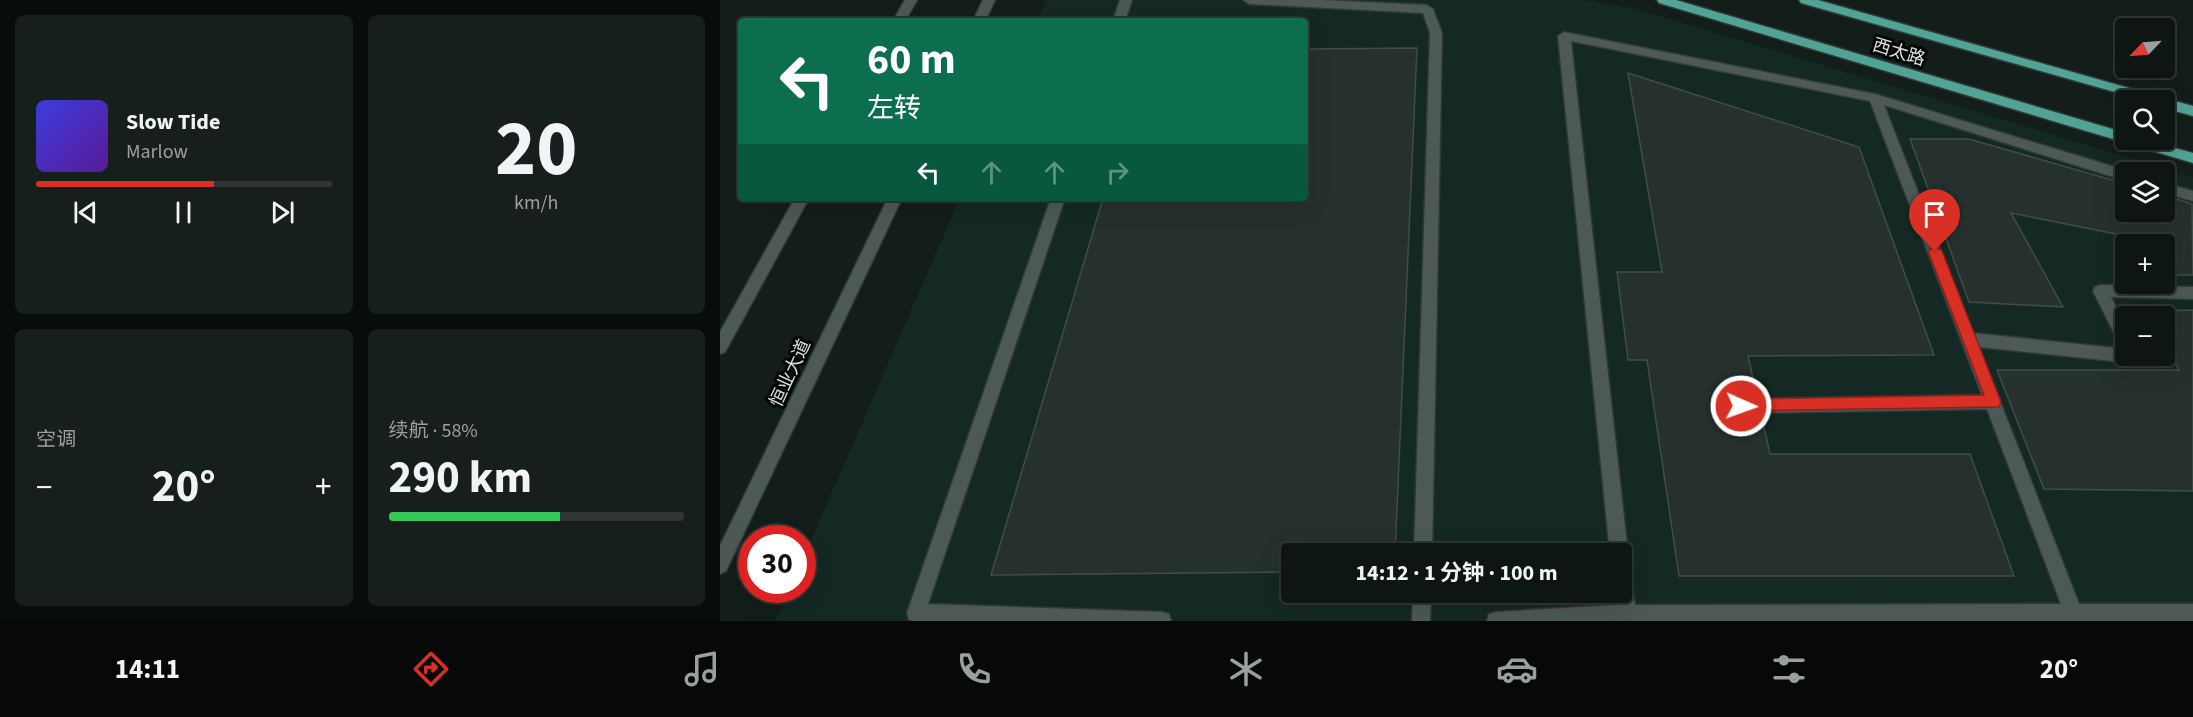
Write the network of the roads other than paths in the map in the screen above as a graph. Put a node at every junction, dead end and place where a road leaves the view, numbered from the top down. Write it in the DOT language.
graph roads {
  1 [pos="910,0"];
  2 [pos="989,0"];
  3 [pos="1126,0"];
  4 [pos="1249,0"];
  5 [pos="1663,0"];
  6 [pos="1805,0"];
  7 [pos="901,18"];
  8 [pos="980,18"];
  9 [pos="1120,18"];
  10 [pos="2122,90"];
  11 [pos="1875,98"];
  12 [pos="2175,106"];
  13 [pos="2193,111"];
  14 [pos="2115,135"];
  15 [pos="2165,150"];
  16 [pos="2193,158"];
  17 [pos="2115,173"];
  18 [pos="2175,191"];
  19 [pos="2193,196"];
  20 [pos="800,201"];
  21 [pos="894,201"];
  22 [pos="1057,201"];
  23 [pos="2193,293"];
  24 [pos="2115,320"];
  25 [pos="1970,339"];
  26 [pos="720,347"];
  27 [pos="2115,354"];
  28 [pos="1994,402"];
  29 [pos="1741,406"];
  30 [pos="1423,543"];
  31 [pos="1618,543"];
  32 [pos="720,565"];
  33 [pos="1422,603"];
  34 [pos="2074,614"];
  35 [pos="2193,614"];
  36 [pos="954,617"];
  37 [pos="1626,617"];
  38 [pos="1873,617"];
  39 [pos="1920,617"];
  40 [pos="1969,617"];
  41 [pos="1162,621"];
  42 [pos="1421,621"];
  43 [pos="1496,621"];
  1 -- 7 [label="street"];
  2 -- 8 [label="street"];
  3 -- 9 [label="street"];
  4 -- 30 [label="street"];
  5 -- 14 [label="main road, 西太路"];
  6 -- 10 [label="main road, 西太路"];
  11 -- 17 [label="street"];
  11 -- 25 [label="street"];
  11 -- 31 [label="street"];
  12 -- 13 [label="main road"];
  15 -- 16 [label="main road"];
  18 -- 19 [label="street"];
  20 -- 26 [label="street"];
  21 -- 32 [label="street, 恒业大道"];
  22 -- 36 [label="street"];
  23 -- 24 [label="street"];
  25 -- 27 [label="street"];
  25 -- 28 [label="street"];
  28 -- 29 [label="street"];
  28 -- 34 [label="street"];
  33 -- 42 [label="street"];
  34 -- 35 [label="street"];
  34 -- 40 [label="street"];
  36 -- 41 [label="street"];
  37 -- 38 [label="street"];
  37 -- 43 [label="street"];
  38 -- 39 [label="street"];
  39 -- 40 [label="street"];
}
